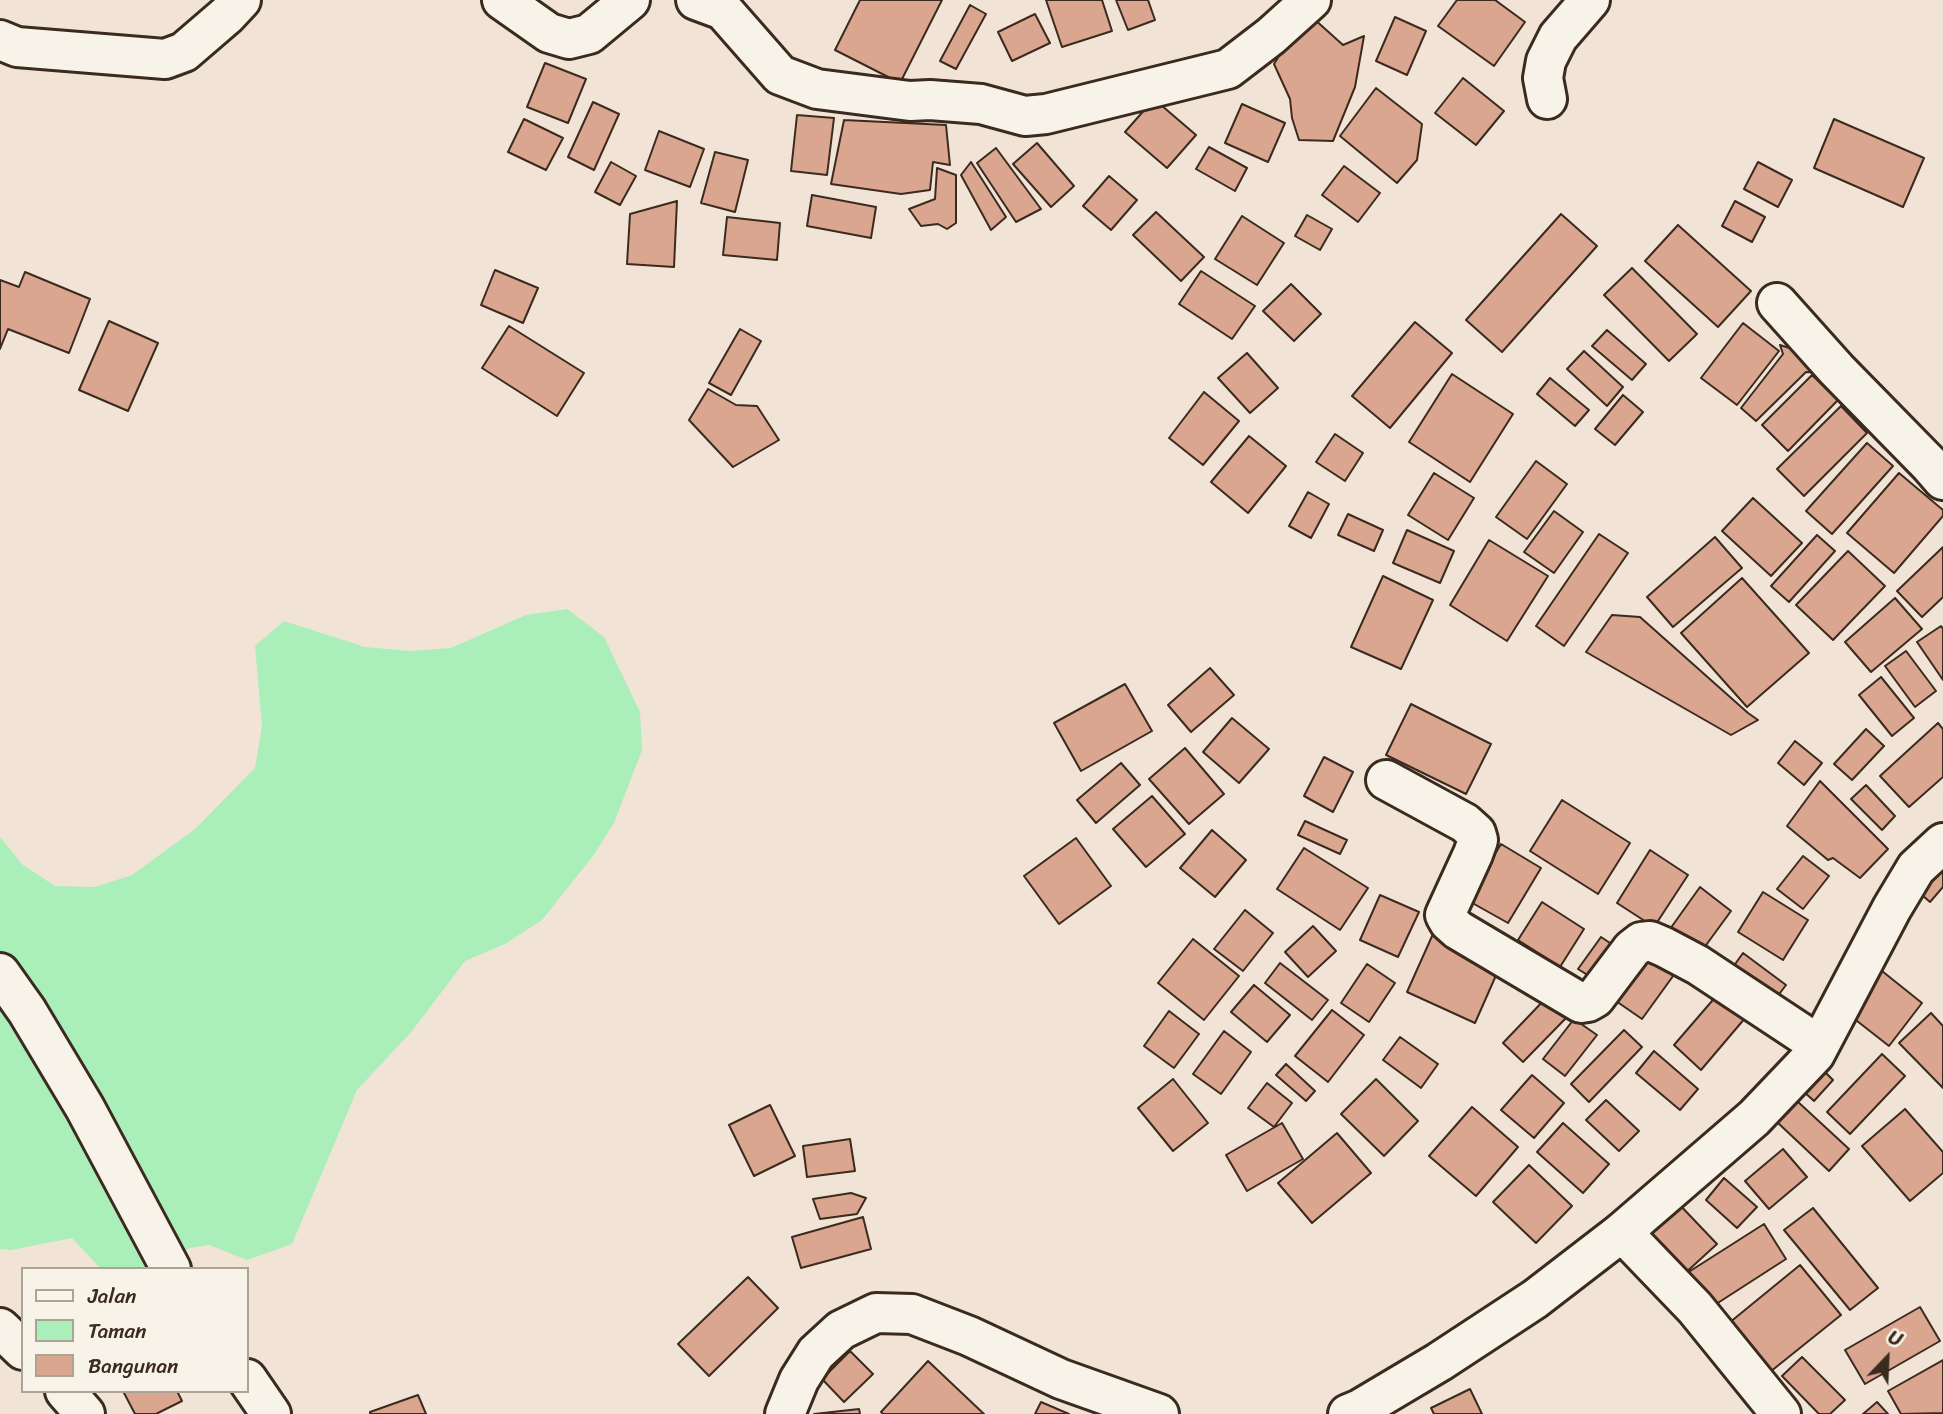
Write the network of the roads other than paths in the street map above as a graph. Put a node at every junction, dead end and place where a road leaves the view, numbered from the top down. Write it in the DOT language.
graph roads {
  1 [pos="241,0"];
  2 [pos="502,0"];
  3 [pos="630,0"];
  4 [pos="696,0"];
  5 [pos="1311,0"];
  6 [pos="1590,0"];
  7 [pos="0,40"];
  8 [pos="1547,99"];
  9 [pos="1777,303"];
  10 [pos="1943,481"];
  11 [pos="1386,780"];
  12 [pos="1943,843"];
  13 [pos="0,973"];
  14 [pos="1819,1045"];
  15 [pos="1622,1232"];
  16 [pos="170,1267"];
  17 [pos="0,1328"];
  18 [pos="21,1348"];
  19 [pos="248,1380"];
  20 [pos="67,1393"];
  21 [pos="1387,1403"];
  22 [pos="85,1414"];
  23 [pos="271,1414"];
  24 [pos="785,1414"];
  25 [pos="1159,1414"];
  26 [pos="1348,1414"];
  27 [pos="1781,1414"];
  1 -- 7 [label="street"];
  2 -- 3 [label="street"];
  4 -- 5 [label="street"];
  6 -- 8 [label="street"];
  9 -- 10 [label="street"];
  11 -- 14 [label="street"];
  12 -- 14 [label="street"];
  13 -- 16 [label="street"];
  14 -- 15 [label="street"];
  15 -- 21 [label="street"];
  15 -- 27 [label="street"];
  17 -- 18 [label="street"];
  19 -- 23 [label="street"];
  20 -- 22 [label="street"];
  21 -- 26 [label="street"];
  24 -- 25 [label="street"];
}
